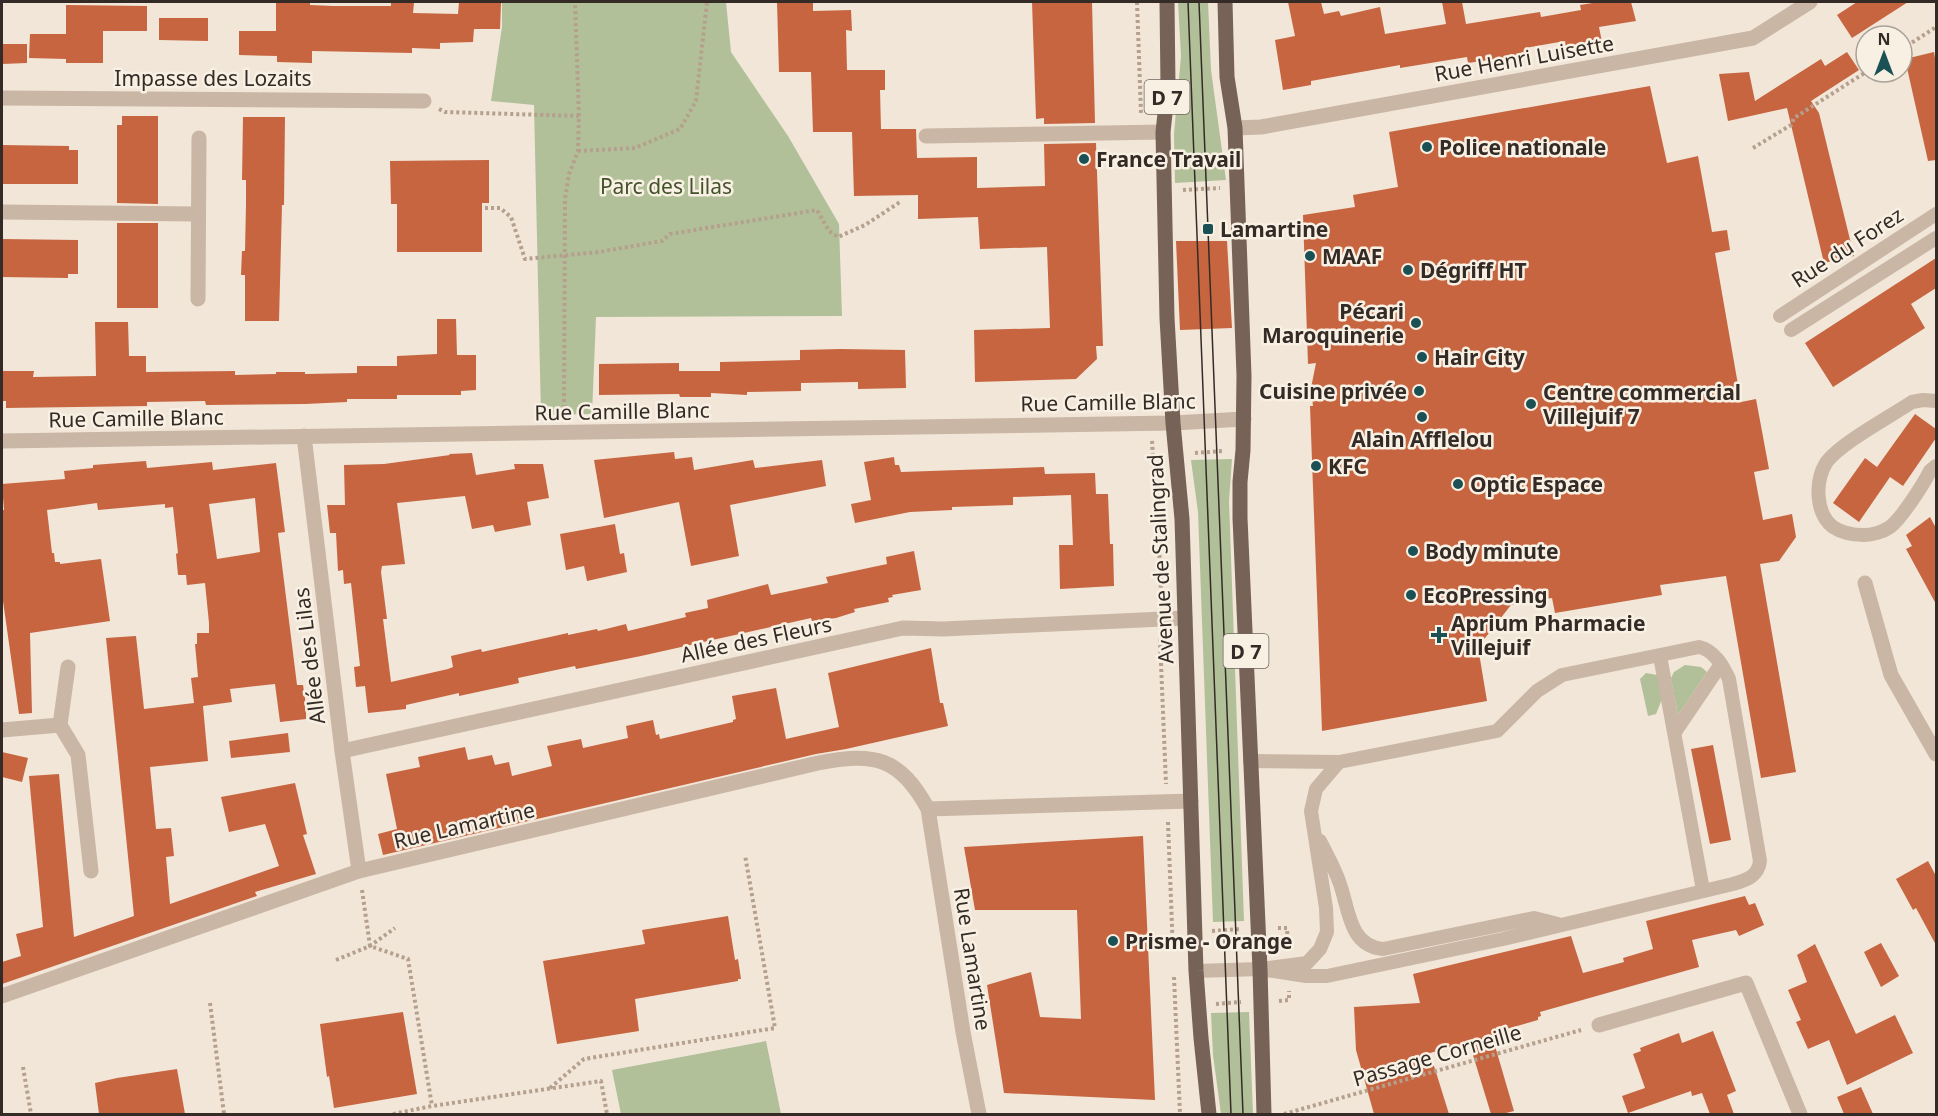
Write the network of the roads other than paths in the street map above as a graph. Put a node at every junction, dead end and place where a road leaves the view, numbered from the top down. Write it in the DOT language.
graph roads {
  1 [pos="1167,2"];
  2 [pos="1225,2"];
  3 [pos="1810,2"];
  4 [pos="2,98"];
  5 [pos="424,101"];
  6 [pos="1235,128"];
  7 [pos="1163,132"];
  8 [pos="926,136"];
  9 [pos="199,138"];
  10 [pos="2,212"];
  11 [pos="198,214"];
  12 [pos="1936,214"];
  13 [pos="1936,238"];
  14 [pos="198,299"];
  15 [pos="1780,316"];
  16 [pos="1791,330"];
  17 [pos="1936,401"];
  18 [pos="1244,420"];
  19 [pos="1173,423"];
  20 [pos="304,436"];
  21 [pos="2,441"];
  22 [pos="1936,466"];
  23 [pos="1865,583"];
  24 [pos="1185,618"];
  25 [pos="1660,656"];
  26 [pos="1720,664"];
  27 [pos="68,667"];
  28 [pos="60,725"];
  29 [pos="2,730"];
  30 [pos="1675,732"];
  31 [pos="342,751"];
  32 [pos="1936,754"];
  33 [pos="1250,761"];
  34 [pos="1339,762"];
  35 [pos="1191,801"];
  36 [pos="928,809"];
  37 [pos="1314,828"];
  38 [pos="91,871"];
  39 [pos="359,871"];
  40 [pos="1703,890"];
  41 [pos="1561,925"];
  42 [pos="1260,969"];
  43 [pos="1196,971"];
  44 [pos="2,996"];
  45 [pos="1599,1025"];
  46 [pos="979,1114"];
  47 [pos="1209,1114"];
  48 [pos="1264,1114"];
  49 [pos="1800,1114"];
  1 -- 7 [label="main road, Avenue de Stalingrad / D 7"];
  2 -- 6 [label="main road, D 7"];
  3 -- 6 [label="street, Rue Henri Luisette"];
  4 -- 5 [label="street, Impasse des Lozaits"];
  6 -- 18 [label="main road, D 7"];
  7 -- 8 [label="street"];
  7 -- 19 [label="main road, Avenue de Stalingrad / D 7"];
  9 -- 11 [label="street"];
  10 -- 11 [label="street"];
  11 -- 14 [label="street"];
  12 -- 15 [label="lane, Rue du Forez"];
  13 -- 16 [label="lane"];
  17 -- 22 [label="lane"];
  18 -- 19 [label="street, Rue Camille Blanc"];
  18 -- 33 [label="main road, D 7"];
  19 -- 20 [label="street, Rue Camille Blanc"];
  19 -- 24 [label="main road, Avenue de Stalingrad / D 7"];
  20 -- 21 [label="street, Rue Camille Blanc"];
  20 -- 31 [label="street, Allée des Lilas"];
  23 -- 32 [label="street"];
  24 -- 31 [label="street, Allée des Fleurs"];
  24 -- 35 [label="main road, Avenue de Stalingrad / D 7"];
  25 -- 26 [label="lane"];
  25 -- 30 [label="lane"];
  25 -- 34 [label="lane"];
  26 -- 30 [label="lane"];
  26 -- 40 [label="lane"];
  27 -- 28 [label="street"];
  28 -- 29 [label="street"];
  28 -- 38 [label="street"];
  30 -- 40 [label="lane"];
  31 -- 39 [label="street, Allée des Lilas"];
  33 -- 34 [label="lane"];
  33 -- 42 [label="main road, D 7"];
  34 -- 37 [label="lane"];
  35 -- 36 [label="street"];
  35 -- 43 [label="main road, Avenue de Stalingrad / D 7"];
  36 -- 39 [label="street, Rue Lamartine"];
  36 -- 46 [label="street, Rue Lamartine"];
  37 -- 41 [label="lane"];
  37 -- 42 [label="lane"];
  39 -- 44 [label="street, Rue Lamartine"];
  40 -- 41 [label="lane"];
  41 -- 42 [label="lane"];
  42 -- 43 [label="lane"];
  42 -- 48 [label="main road, D 7"];
  43 -- 47 [label="main road, Avenue de Stalingrad / D 7"];
  45 -- 49 [label="street"];
}
